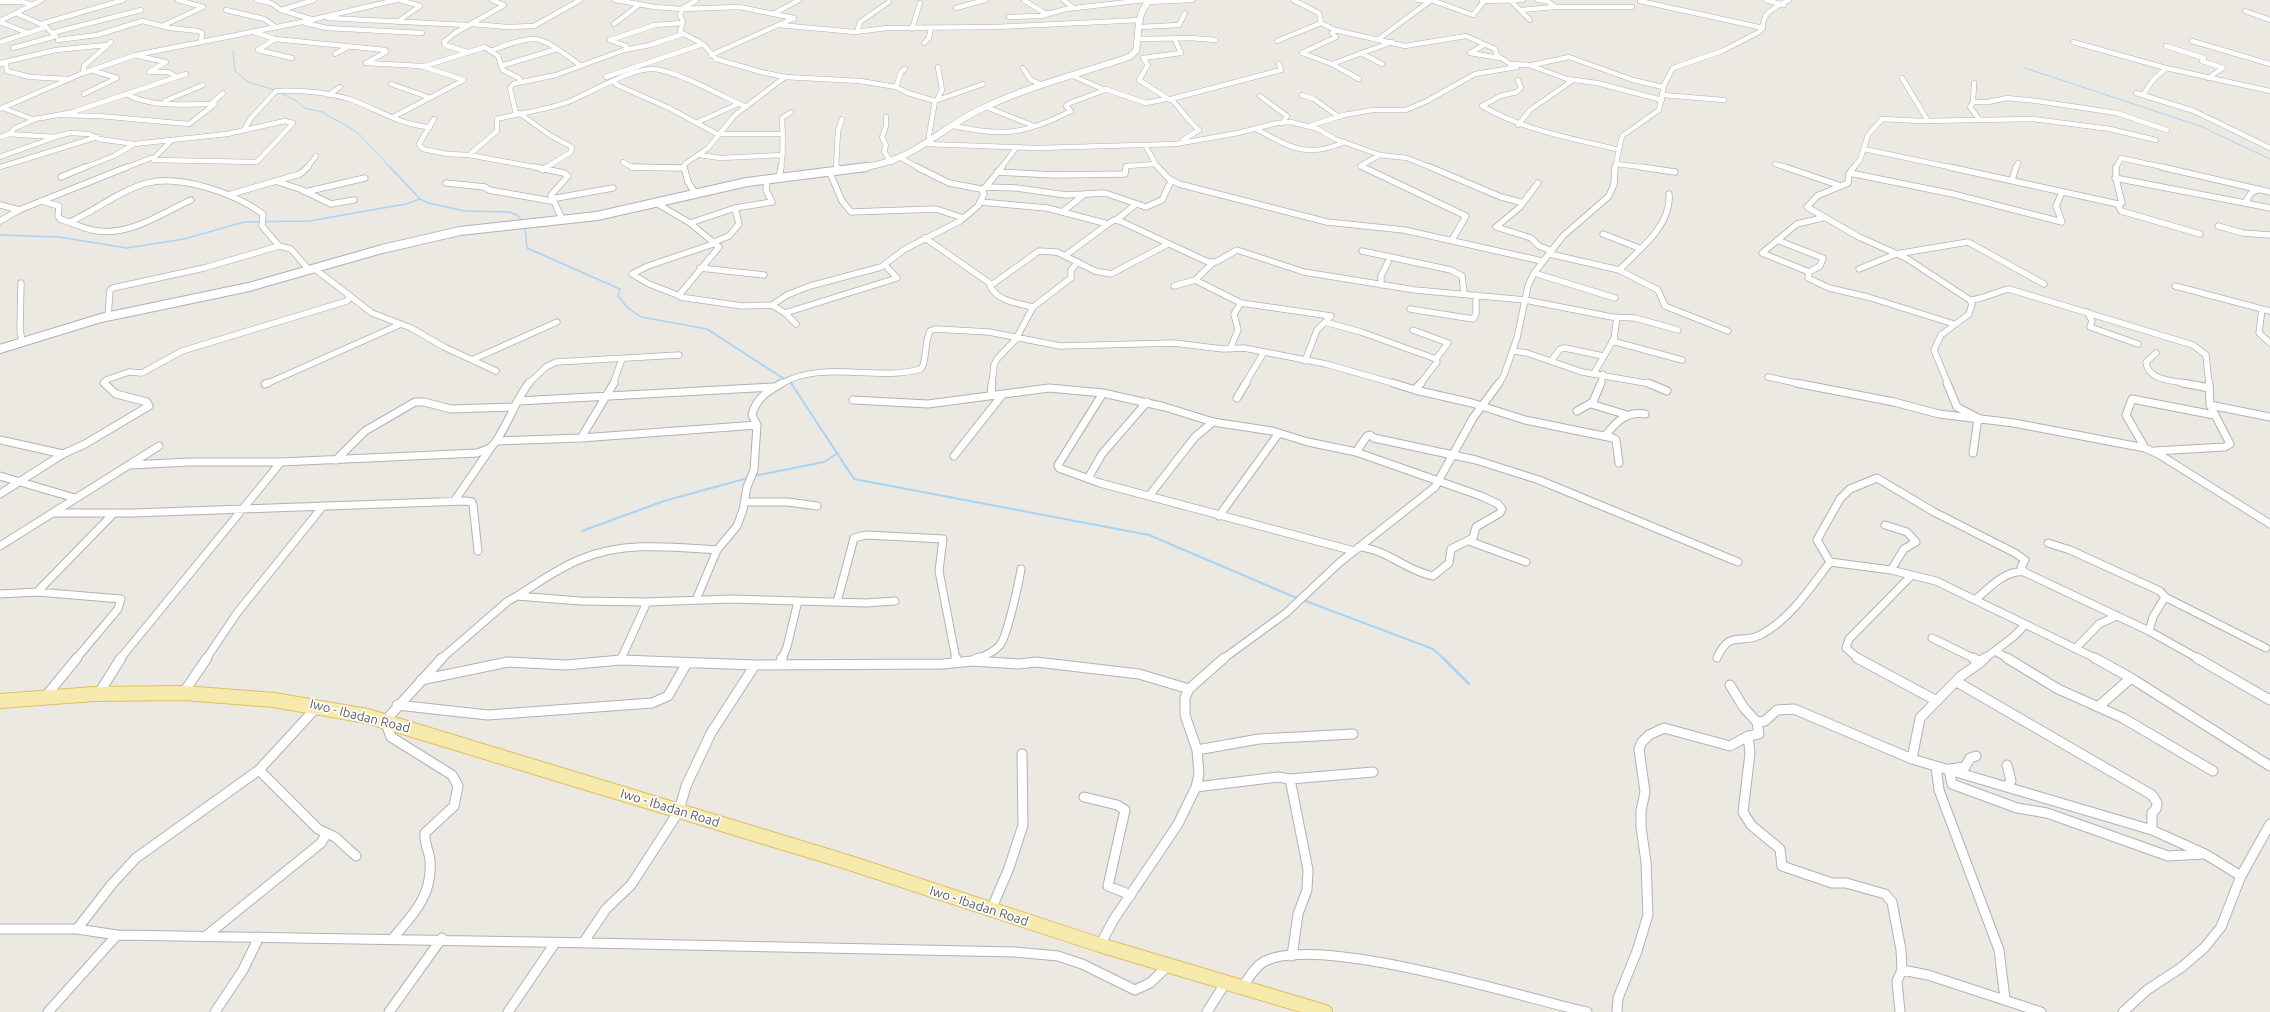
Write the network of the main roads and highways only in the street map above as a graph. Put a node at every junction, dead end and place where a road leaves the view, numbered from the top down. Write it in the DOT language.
graph roads {
  1 [pos="0,702"];
  2 [pos="1325,1012"];
  1 -- 2 [label="main road, Iwo - Ibadan Road"];
}
